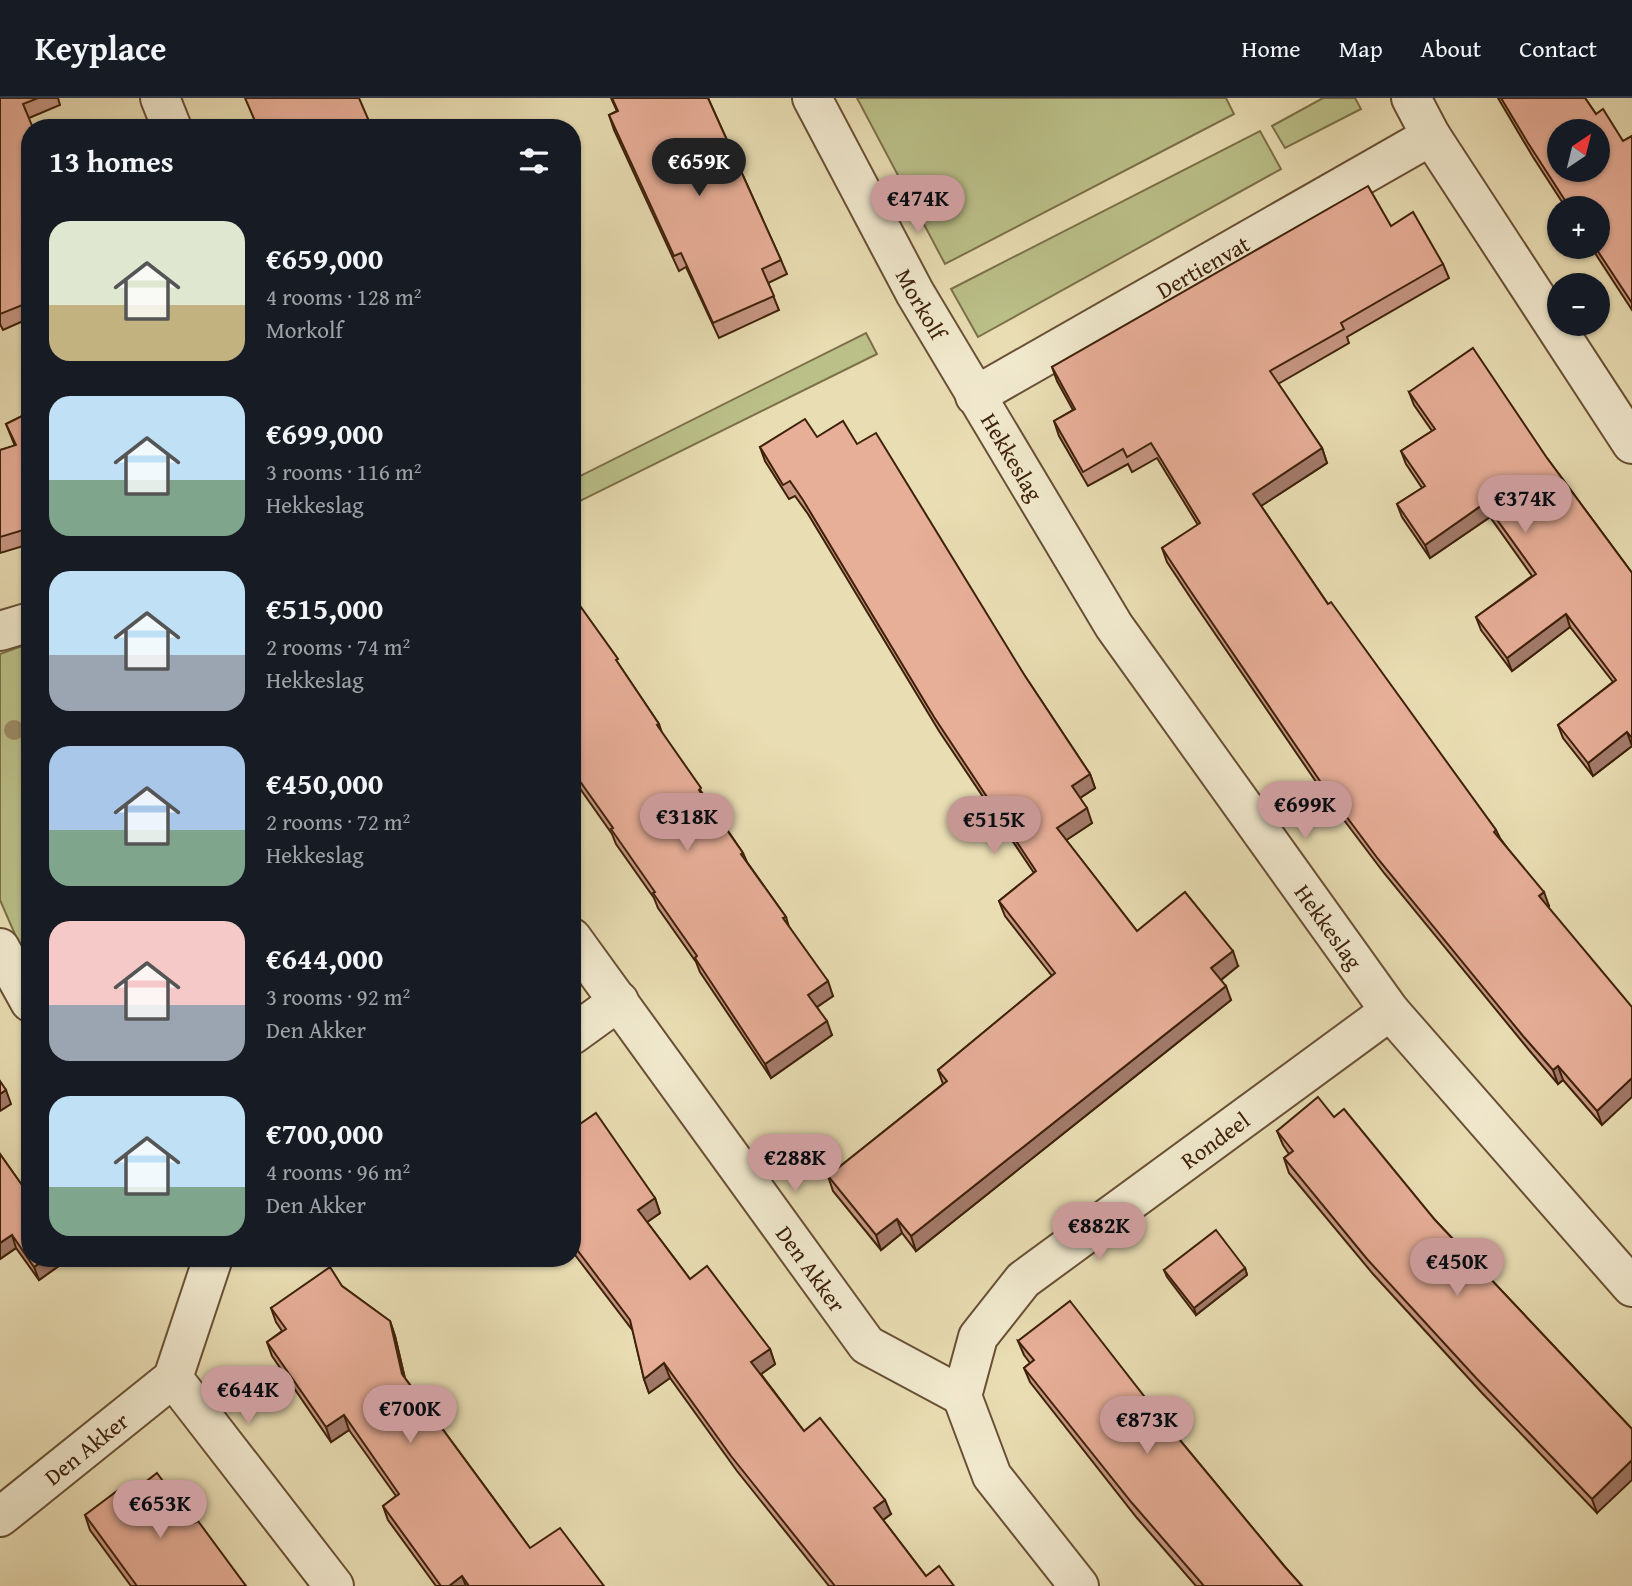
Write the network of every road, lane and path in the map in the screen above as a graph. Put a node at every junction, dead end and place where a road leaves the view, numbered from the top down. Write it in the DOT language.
graph roads {
  1 [pos="160,98"];
  2 [pos="812,98"];
  3 [pos="1411,98"];
  4 [pos="168,119"];
  5 [pos="1432,136"];
  6 [pos="975,396"];
  7 [pos="1632,444"];
  8 [pos="21,625"];
  9 [pos="0,631"];
  10 [pos="0,948"];
  11 [pos="581,950"];
  12 [pos="21,986"];
  13 [pos="619,1001"];
  14 [pos="1390,1011"];
  15 [pos="581,1028"];
  16 [pos="210,1267"];
  17 [pos="1632,1287"];
  18 [pos="173,1378"];
  19 [pos="962,1396"];
  20 [pos="0,1517"];
  21 [pos="334,1586"];
  22 [pos="1079,1586"];
  1 -- 4 [label="street"];
  2 -- 6 [label="street, Morkolf"];
  3 -- 5 [label="street"];
  5 -- 6 [label="street, Dertienvat"];
  5 -- 7 [label="street"];
  6 -- 14 [label="street, Hekkeslag"];
  8 -- 9 [label="street"];
  10 -- 12 [label="street"];
  11 -- 13 [label="street, Den Akker"];
  13 -- 15 [label="street"];
  13 -- 19 [label="street, Den Akker"];
  14 -- 17 [label="street, Hekkeslag"];
  14 -- 19 [label="street, Rondeel"];
  16 -- 18 [label="street"];
  18 -- 20 [label="street, Den Akker"];
  18 -- 21 [label="street"];
  19 -- 22 [label="street"];
}
